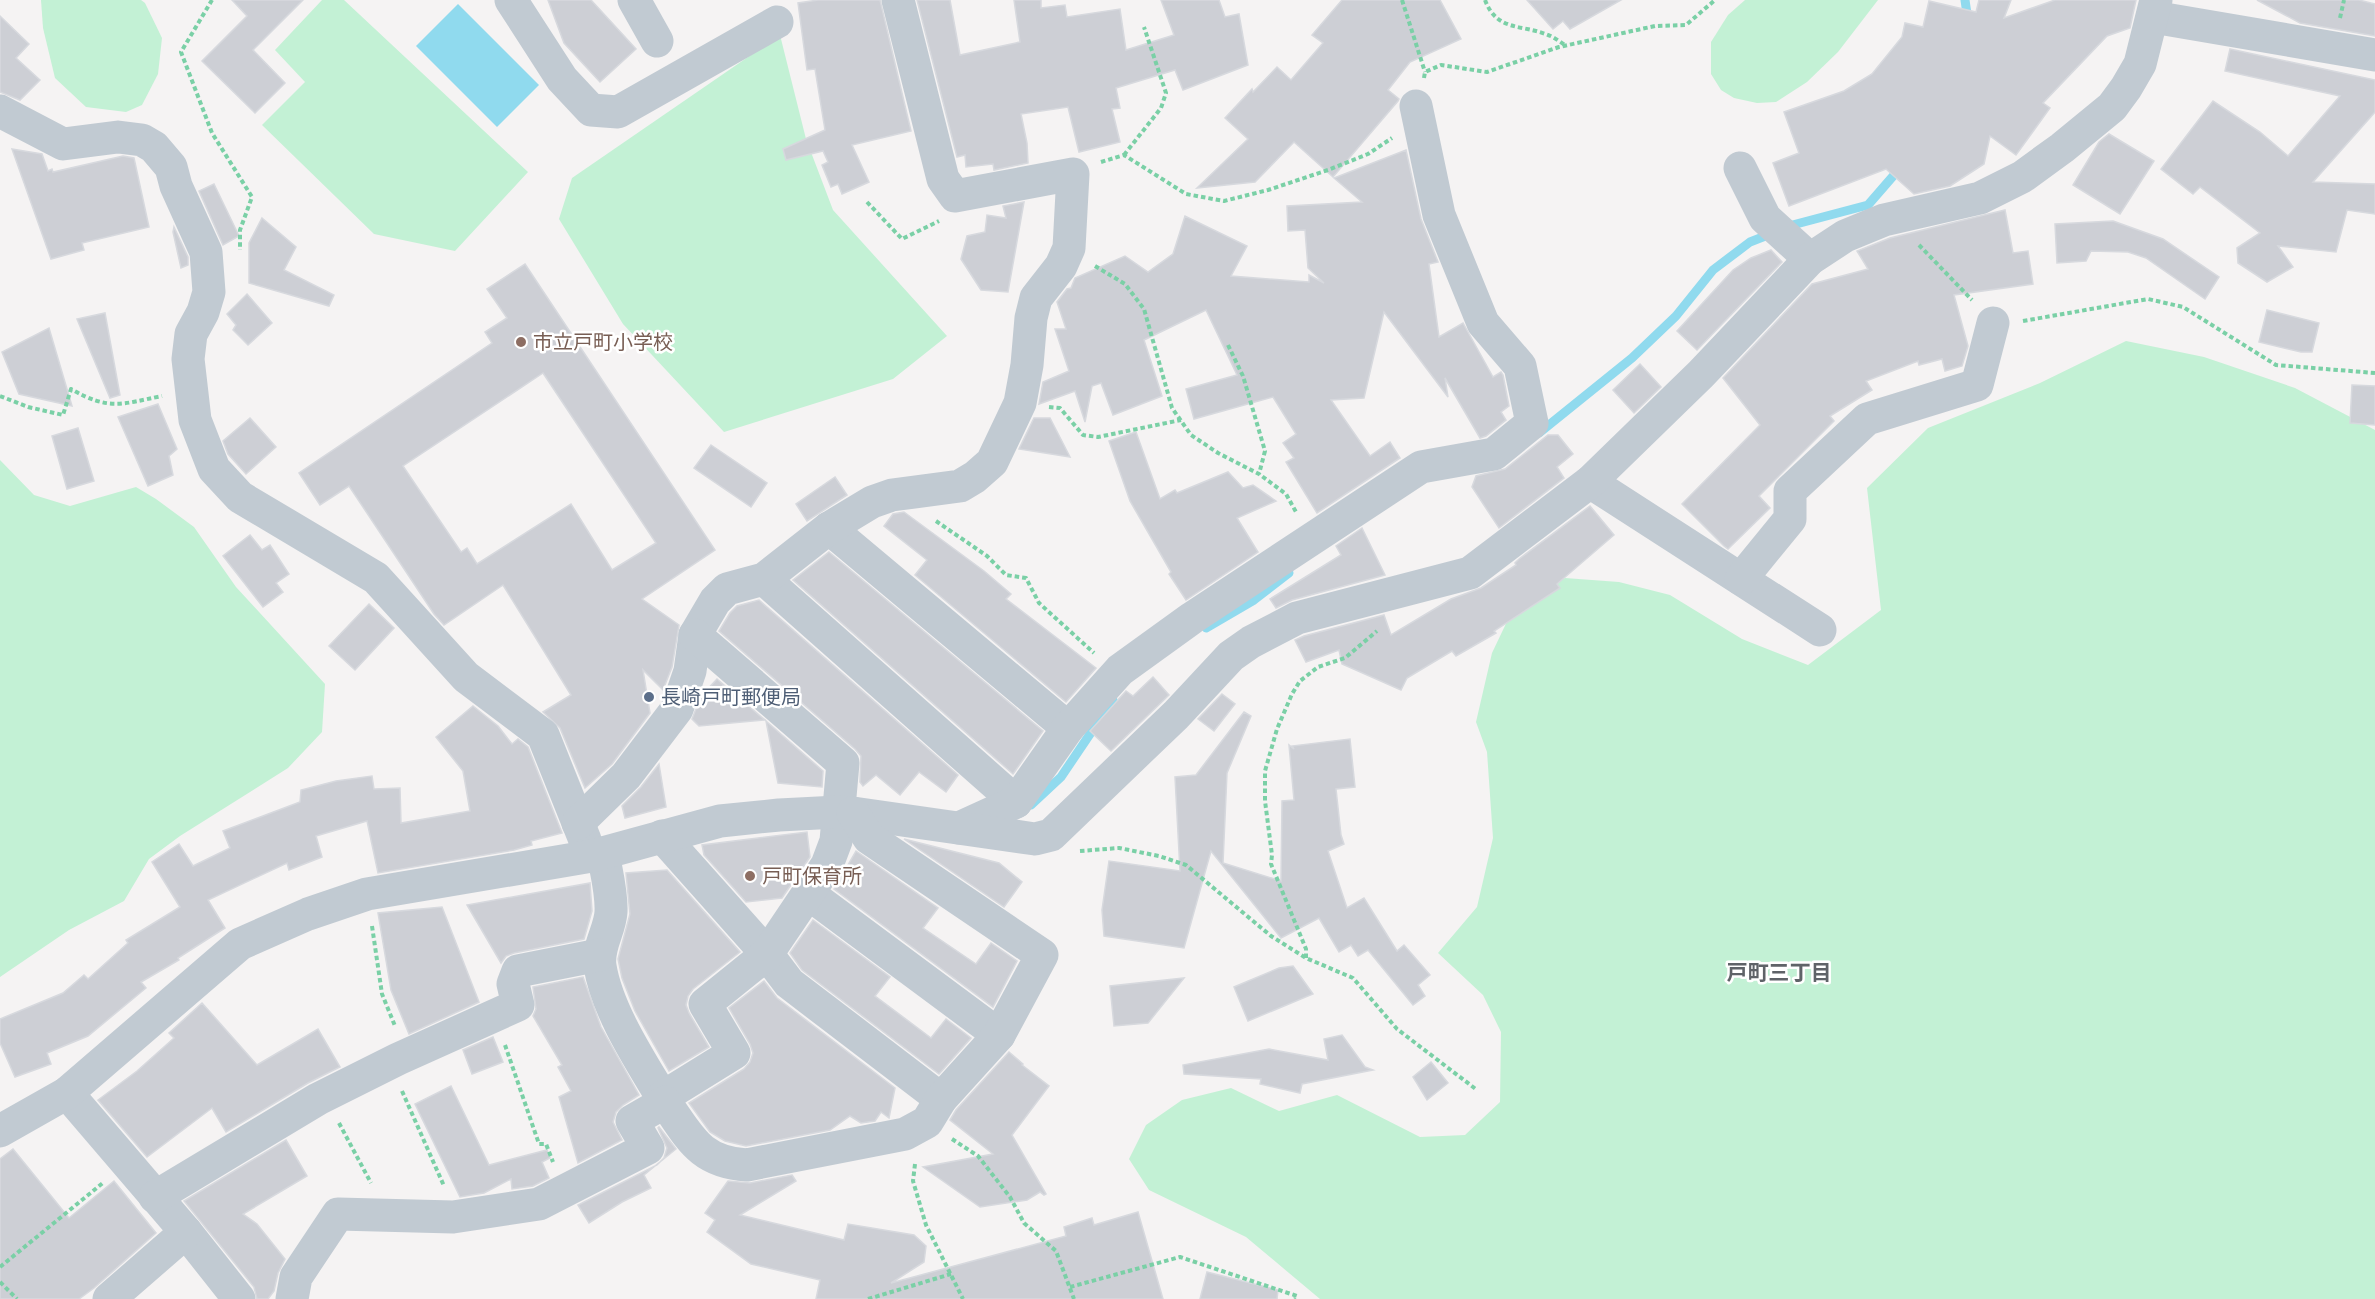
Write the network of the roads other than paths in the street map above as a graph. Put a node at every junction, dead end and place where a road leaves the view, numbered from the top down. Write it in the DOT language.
graph roads {
  1 [pos="511,0"];
  2 [pos="634,0"];
  3 [pos="898,0"];
  4 [pos="2154,9"];
  5 [pos="777,22"];
  6 [pos="657,41"];
  7 [pos="2375,55"];
  8 [pos="1416,106"];
  9 [pos="0,111"];
  10 [pos="1740,168"];
  11 [pos="1810,259"];
  12 [pos="1993,323"];
  13 [pos="1590,482"];
  14 [pos="830,528"];
  15 [pos="764,579"];
  16 [pos="1741,579"];
  17 [pos="1820,630"];
  18 [pos="695,635"];
  19 [pos="1068,728"];
  20 [pos="1016,802"];
  21 [pos="845,812"];
  22 [pos="578,823"];
  23 [pos="959,828"];
  24 [pos="662,836"];
  25 [pos="597,854"];
  26 [pos="809,894"];
  27 [pos="767,954"];
  28 [pos="599,955"];
  29 [pos="999,1035"];
  30 [pos="67,1093"];
  31 [pos="664,1099"];
  32 [pos="0,1104"];
  33 [pos="930,1115"];
  34 [pos="0,1131"];
  35 [pos="155,1197"];
  36 [pos="186,1232"];
  37 [pos="109,1299"];
  38 [pos="239,1299"];
  39 [pos="292,1299"];
  1 -- 5 [label="street"];
  2 -- 6 [label="street"];
  3 -- 14 [label="street"];
  4 -- 7 [label="street"];
  4 -- 11 [label="street"];
  8 -- 19 [label="street"];
  9 -- 22 [label="street"];
  10 -- 11 [label="street"];
  11 -- 13 [label="street"];
  12 -- 16 [label="street"];
  13 -- 16 [label="street"];
  13 -- 23 [label="street"];
  14 -- 15 [label="street"];
  14 -- 19 [label="street"];
  15 -- 18 [label="street"];
  15 -- 20 [label="street"];
  16 -- 17 [label="street"];
  18 -- 21 [label="street"];
  18 -- 22 [label="street"];
  19 -- 20 [label="street"];
  20 -- 23 [label="street"];
  21 -- 23 [label="street"];
  21 -- 24 [label="street"];
  21 -- 26 [label="street"];
  21 -- 29 [label="street"];
  22 -- 25 [label="street"];
  24 -- 25 [label="street"];
  24 -- 27 [label="street"];
  25 -- 28 [label="street"];
  25 -- 30 [label="street"];
  26 -- 27 [label="street"];
  26 -- 29 [label="street"];
  27 -- 31 [label="street"];
  27 -- 33 [label="street"];
  28 -- 31 [label="street"];
  28 -- 35 [label="street"];
  29 -- 33 [label="street"];
  30 -- 32 [label="street"];
  30 -- 34 [label="street"];
  30 -- 35 [label="street"];
  31 -- 33 [label="street"];
  31 -- 39 [label="street"];
  35 -- 36 [label="street"];
  36 -- 37 [label="street"];
  36 -- 38 [label="street"];
}
